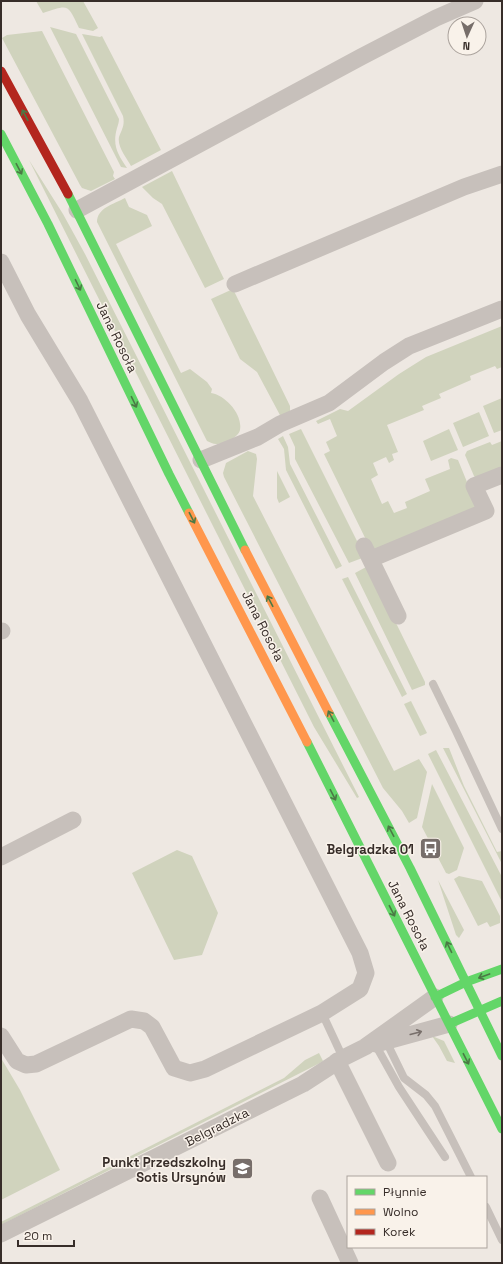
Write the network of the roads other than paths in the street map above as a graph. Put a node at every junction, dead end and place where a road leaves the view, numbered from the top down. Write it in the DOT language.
graph roads {
  1 [pos="475,1"];
  2 [pos="1,71"];
  3 [pos="1,134"];
  4 [pos="502,174"];
  5 [pos="77,210"];
  6 [pos="1,262"];
  7 [pos="234,284"];
  8 [pos="502,309"];
  9 [pos="200,460"];
  10 [pos="502,475"];
  11 [pos="398,616"];
  12 [pos="432,684"];
  13 [pos="73,820"];
  14 [pos="502,829"];
  15 [pos="1,857"];
  16 [pos="502,969"];
  17 [pos="466,982"];
  18 [pos="435,997"];
  19 [pos="502,1001"];
  20 [pos="480,1011"];
  21 [pos="322,1013"];
  22 [pos="449,1024"];
  23 [pos="1,1036"];
  24 [pos="375,1044"];
  25 [pos="502,1056"];
  26 [pos="340,1060"];
  27 [pos="420,1091"];
  28 [pos="407,1100"];
  29 [pos="502,1129"];
  30 [pos="445,1157"];
  31 [pos="388,1163"];
  32 [pos="470,1176"];
  33 [pos="320,1198"];
  34 [pos="487,1210"];
  35 [pos="1,1234"];
  36 [pos="502,1240"];
  37 [pos="350,1263"];
  1 -- 5 [label="street"];
  5 -- 2 [label="street, Jana Rosoła, one-way"];
  3 -- 18 [label="street, Jana Rosoła, one-way"];
  4 -- 7 [label="street"];
  5 -- 9 [label="street, Jana Rosoła"];
  6 -- 21 [label="street"];
  8 -- 9 [label="street"];
  17 -- 9 [label="street, Jana Rosoła, one-way"];
  10 -- 11 [label="street"];
  12 -- 14 [label="lane"];
  13 -- 15 [label="street"];
  16 -- 17 [label="street, Belgradzka, one-way"];
  17 -- 18 [label="street, Belgradzka"];
  17 -- 20 [label="street, Jana Rosoła"];
  18 -- 22 [label="street, Jana Rosoła"];
  18 -- 24 [label="street, Belgradzka"];
  19 -- 20 [label="street, Belgradzka"];
  20 -- 22 [label="street, Belgradzka"];
  20 -- 25 [label="street, Jana Rosoła"];
  21 -- 23 [label="street"];
  21 -- 26 [label="lane"];
  24 -- 22 [label="street, Belgradzka, one-way"];
  22 -- 29 [label="street, Jana Rosoła, one-way"];
  24 -- 26 [label="street, Belgradzka"];
  24 -- 27 [label="lane"];
  24 -- 28 [label="lane"];
  26 -- 31 [label="street"];
  26 -- 35 [label="street, Belgradzka"];
  27 -- 28 [label="lane"];
  27 -- 32 [label="lane"];
  28 -- 30 [label="lane"];
  33 -- 37 [label="street"];
  34 -- 36 [label="lane"];
}
